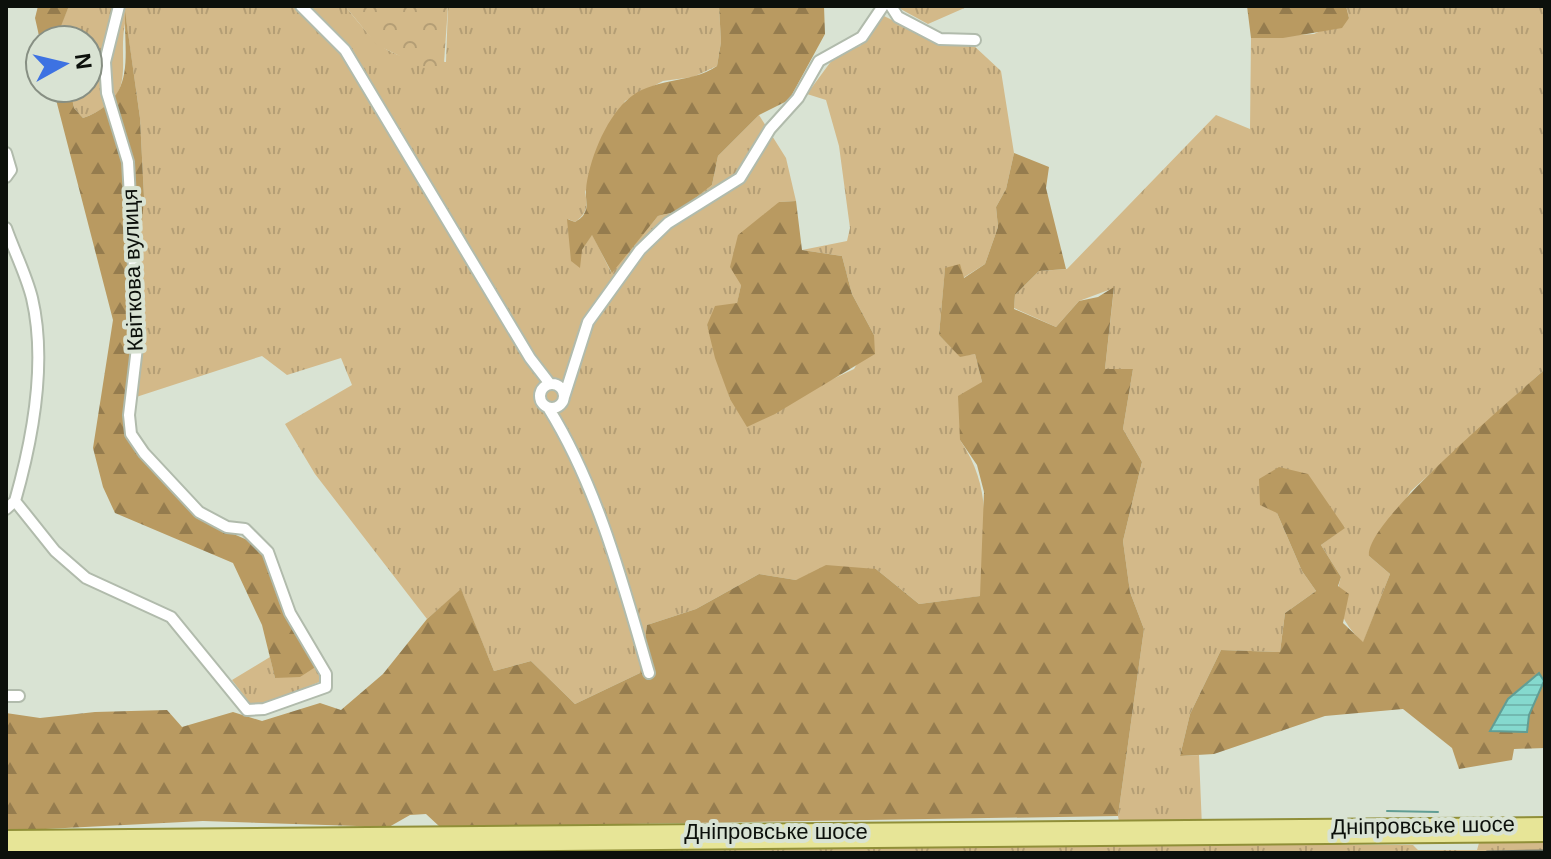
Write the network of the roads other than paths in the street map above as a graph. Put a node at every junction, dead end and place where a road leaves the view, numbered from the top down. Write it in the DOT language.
graph roads {
  1 [pos="119,6"];
  2 [pos="301,6"];
  3 [pos="883,6"];
  4 [pos="891,6"];
  5 [pos="975,40"];
  6 [pos="6,153"];
  7 [pos="6,177"];
  8 [pos="6,228"];
  9 [pos="530,358"];
  10 [pos="573,372"];
  11 [pos="553,384"];
  12 [pos="541,392"];
  13 [pos="563,401"];
  14 [pos="549,409"];
  15 [pos="567,436"];
  16 [pos="15,501"];
  17 [pos="6,509"];
  18 [pos="649,673"];
  19 [pos="6,696"];
  20 [pos="19,696"];
  21 [pos="1545,824"];
  22 [pos="1545,835"];
  23 [pos="6,837"];
  24 [pos="6,849"];
  1 -- 16 [label="street, Квіткова вулиця"];
  2 -- 9 [label="street"];
  3 -- 10 [label="street"];
  4 -- 5 [label="street"];
  6 -- 7 [label="street"];
  8 -- 16 [label="street"];
  9 -- 11 [label="street"];
  9 -- 12 [label="street"];
  10 -- 11 [label="street"];
  10 -- 13 [label="street"];
  11 -- 12 [label="street"];
  11 -- 13 [label="street"];
  12 -- 14 [label="street"];
  13 -- 14 [label="street"];
  13 -- 15 [label="street"];
  14 -- 15 [label="street"];
  15 -- 18 [label="street"];
  16 -- 17 [label="street"];
  19 -- 20 [label="street"];
  21 -- 23 [label="main road, Дніпровське шосе"];
  22 -- 24 [label="main road, Дніпровське шосе"];
}
